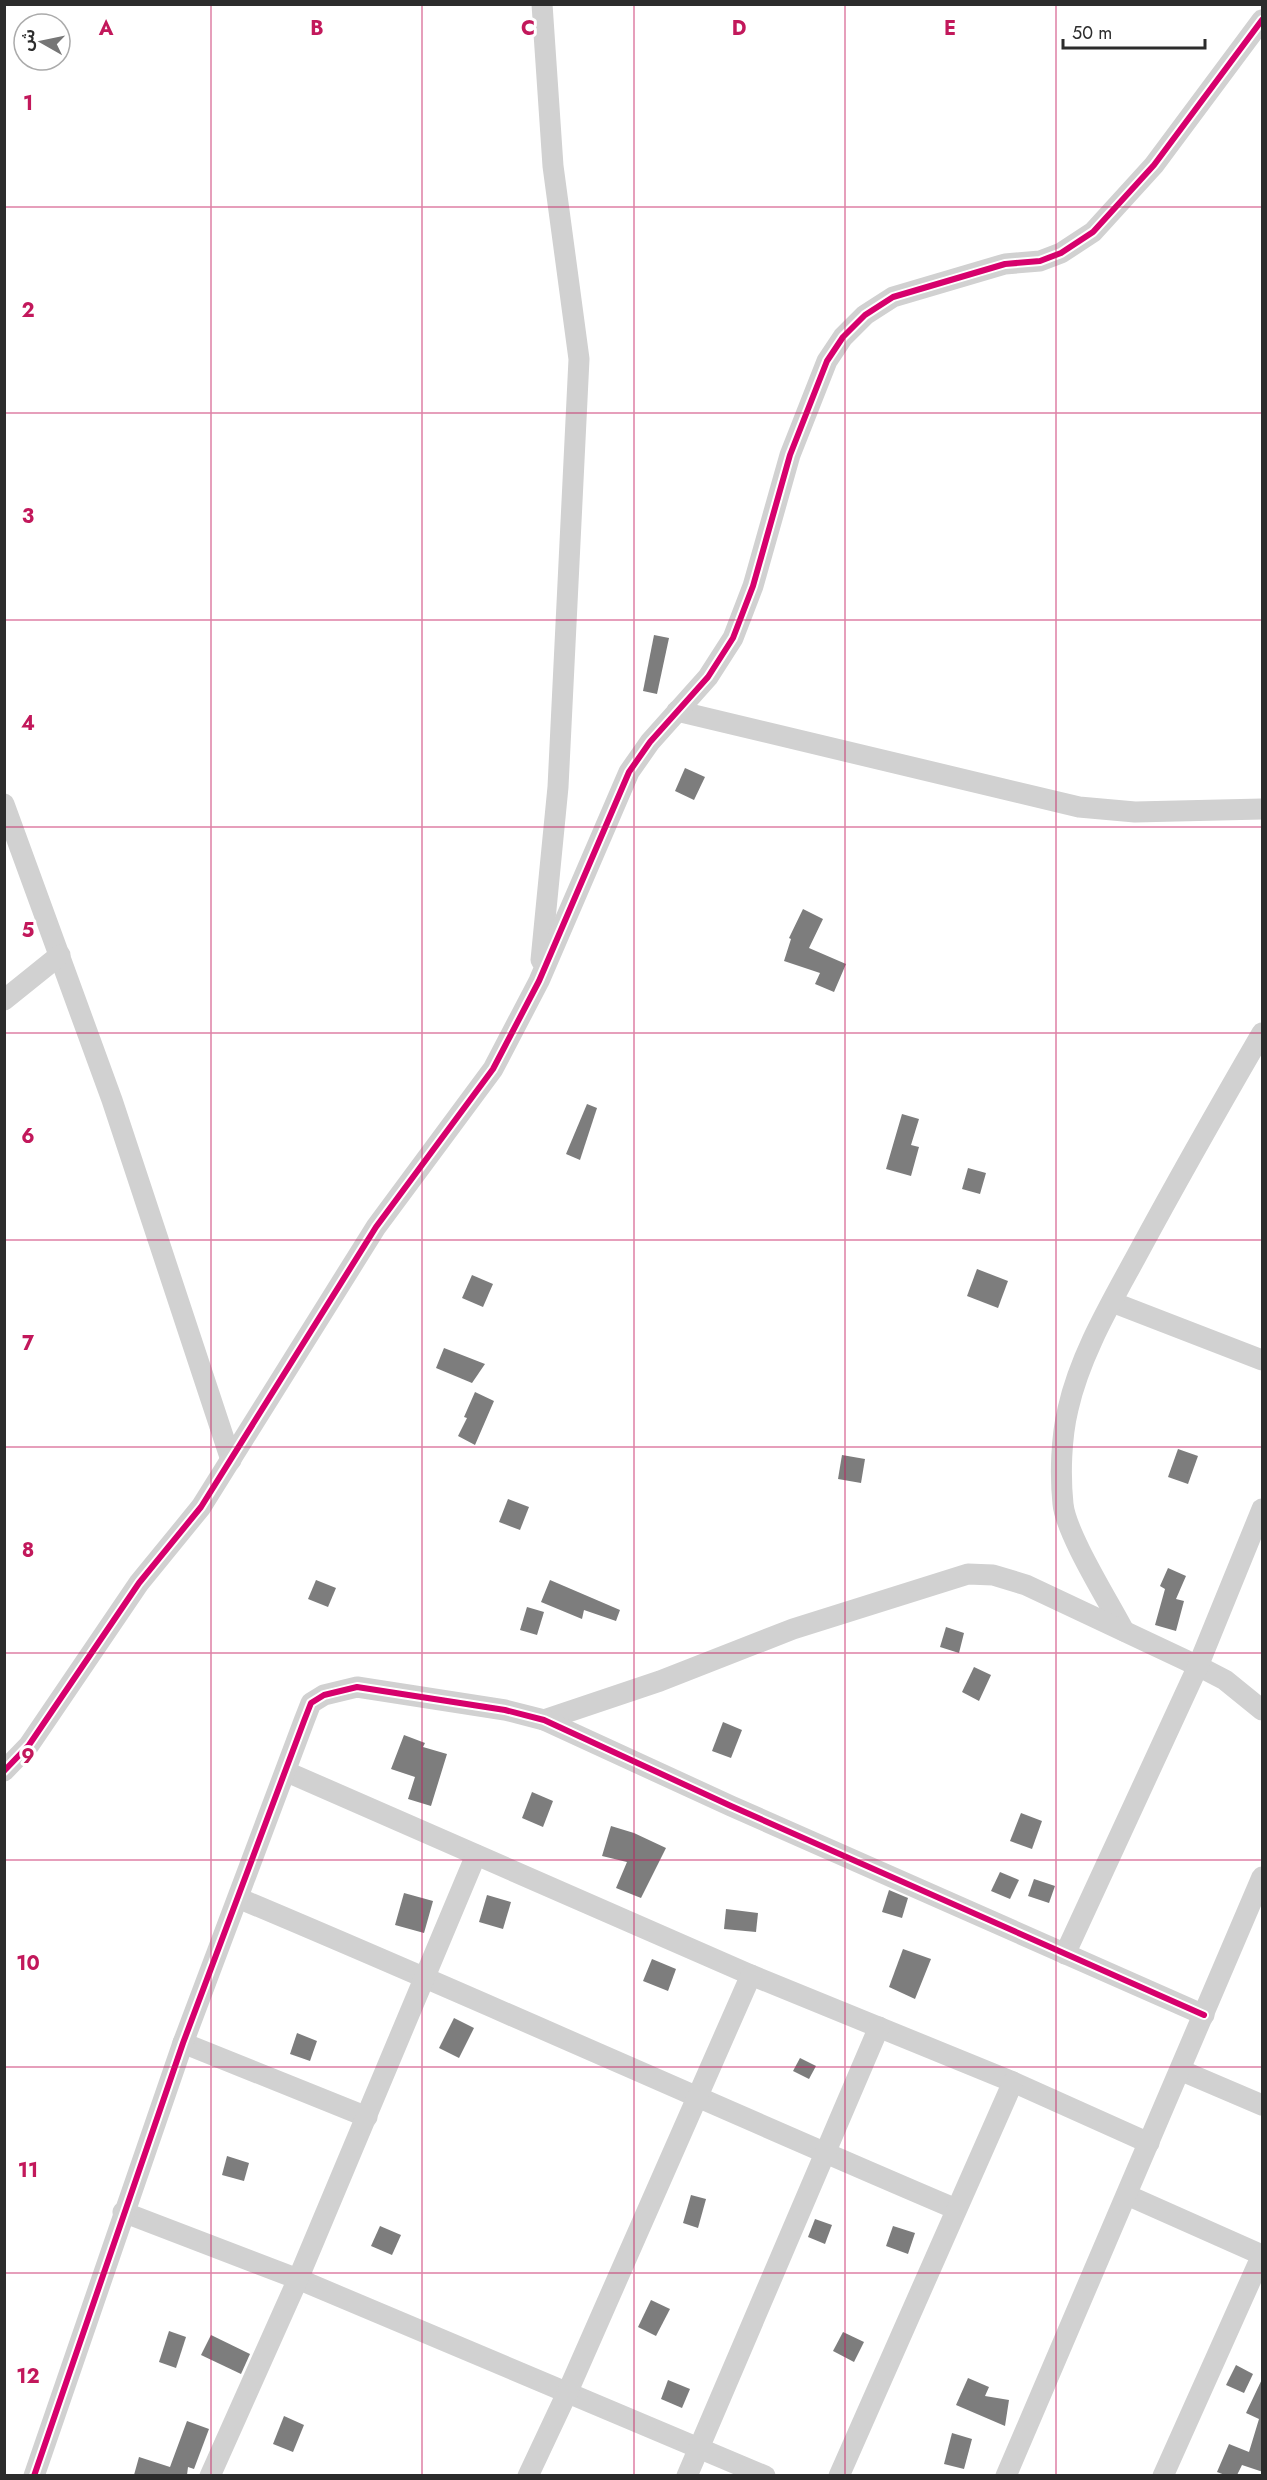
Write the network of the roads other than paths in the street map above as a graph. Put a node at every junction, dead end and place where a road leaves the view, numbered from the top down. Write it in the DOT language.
graph roads {
  1 [pos="542,4"];
  2 [pos="1263,20"];
  3 [pos="677,711"];
  4 [pos="4,804"];
  5 [pos="1263,809"];
  6 [pos="60,955"];
  7 [pos="539,981"];
  8 [pos="4,1000"];
  9 [pos="1263,1033"];
  10 [pos="1112,1302"];
  11 [pos="1263,1360"];
  12 [pos="231,1460"];
  13 [pos="1263,1509"];
  14 [pos="1124,1631"];
  15 [pos="1198,1666"];
  16 [pos="1263,1710"];
  17 [pos="544,1720"];
  18 [pos="4,1771"];
  19 [pos="287,1772"];
  20 [pos="476,1855"];
  21 [pos="1263,1877"];
  22 [pos="238,1898"];
  23 [pos="1065,1954"];
  24 [pos="751,1975"];
  25 [pos="427,1977"];
  26 [pos="1204,2015"];
  27 [pos="879,2027"];
  28 [pos="183,2043"];
  29 [pos="1180,2070"];
  30 [pos="1013,2082"];
  31 [pos="698,2099"];
  32 [pos="1263,2105"];
  33 [pos="367,2118"];
  34 [pos="1149,2143"];
  35 [pos="825,2153"];
  36 [pos="1127,2195"];
  37 [pos="956,2209"];
  38 [pos="123,2212"];
  39 [pos="1262,2255"];
  40 [pos="298,2279"];
  41 [pos="568,2391"];
  42 [pos="700,2448"];
  43 [pos="1011,2474"];
  44 [pos="33,2475"];
  45 [pos="210,2475"];
  46 [pos="528,2475"];
  47 [pos="687,2475"];
  48 [pos="765,2475"];
  49 [pos="839,2475"];
  50 [pos="1163,2475"];
  1 -- 7 [label="street"];
  2 -- 3 [label="street"];
  3 -- 5 [label="street"];
  3 -- 7 [label="street"];
  4 -- 6 [label="street"];
  6 -- 8 [label="street"];
  6 -- 12 [label="street"];
  7 -- 12 [label="street"];
  9 -- 10 [label="street"];
  10 -- 11 [label="street"];
  10 -- 14 [label="street"];
  12 -- 18 [label="street"];
  13 -- 15 [label="street"];
  14 -- 15 [label="street"];
  14 -- 17 [label="street"];
  15 -- 16 [label="street"];
  15 -- 23 [label="street"];
  17 -- 19 [label="street"];
  17 -- 23 [label="street"];
  19 -- 20 [label="street"];
  19 -- 22 [label="street"];
  20 -- 24 [label="street"];
  20 -- 25 [label="street"];
  21 -- 26 [label="street"];
  22 -- 25 [label="street"];
  22 -- 28 [label="street"];
  23 -- 26 [label="street"];
  24 -- 27 [label="street"];
  24 -- 31 [label="street"];
  25 -- 31 [label="street"];
  25 -- 33 [label="street"];
  26 -- 29 [label="street"];
  27 -- 30 [label="street"];
  27 -- 35 [label="street"];
  28 -- 33 [label="street"];
  28 -- 38 [label="street"];
  29 -- 32 [label="street"];
  29 -- 34 [label="street"];
  30 -- 34 [label="street"];
  30 -- 37 [label="street"];
  31 -- 35 [label="street"];
  31 -- 41 [label="street"];
  33 -- 40 [label="street"];
  34 -- 36 [label="street"];
  35 -- 37 [label="street"];
  35 -- 42 [label="street"];
  36 -- 39 [label="street"];
  36 -- 43 [label="street"];
  37 -- 49 [label="street"];
  38 -- 40 [label="street"];
  38 -- 44 [label="street"];
  39 -- 50 [label="street"];
  40 -- 41 [label="street"];
  40 -- 45 [label="street"];
  41 -- 42 [label="street"];
  41 -- 46 [label="street"];
  42 -- 47 [label="street"];
  42 -- 48 [label="street"];
}
